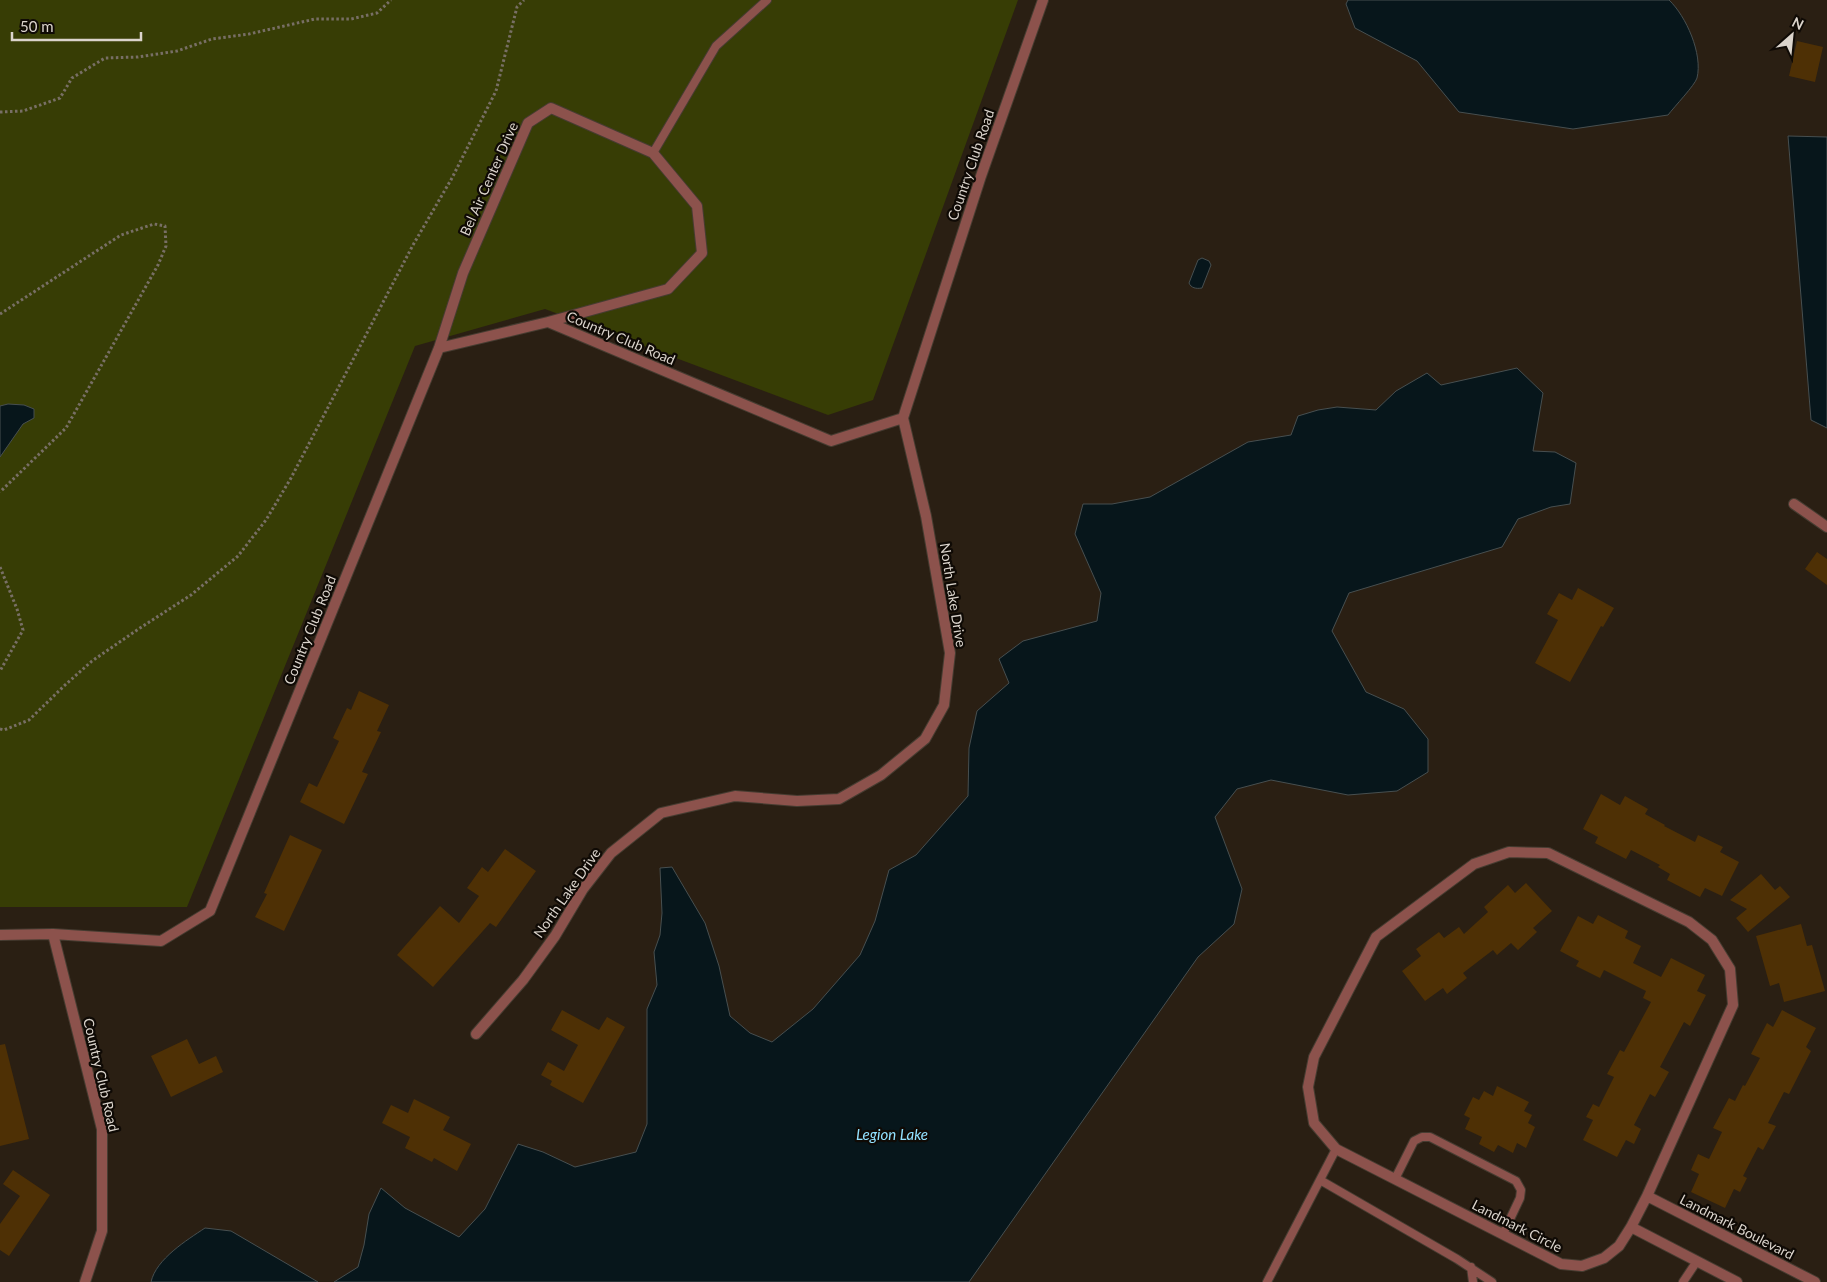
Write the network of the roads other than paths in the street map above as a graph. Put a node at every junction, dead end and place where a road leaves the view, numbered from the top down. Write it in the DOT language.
graph roads {
  1 [pos="767,0"];
  2 [pos="1043,0"];
  3 [pos="653,153"];
  4 [pos="548,322"];
  5 [pos="440,348"];
  6 [pos="903,418"];
  7 [pos="1794,504"];
  8 [pos="1827,527"];
  9 [pos="53,934"];
  10 [pos="0,935"];
  11 [pos="476,1034"];
  12 [pos="1336,1150"];
  13 [pos="1395,1179"];
  14 [pos="1320,1180"];
  15 [pos="1647,1196"];
  16 [pos="1631,1227"];
  17 [pos="1503,1234"];
  18 [pos="1696,1261"];
  19 [pos="1471,1267"];
  20 [pos="85,1282"];
  21 [pos="1267,1282"];
  22 [pos="1473,1282"];
  23 [pos="1492,1282"];
  24 [pos="1683,1282"];
  25 [pos="1737,1282"];
  26 [pos="1815,1282"];
  1 -- 3 [label="lane"];
  2 -- 6 [label="street, Country Club Road"];
  3 -- 4 [label="street, Bel Air Center Drive"];
  3 -- 5 [label="street, Bel Air Center Drive"];
  4 -- 5 [label="street, Country Club Road"];
  4 -- 6 [label="street, Country Club Road"];
  5 -- 9 [label="street, Country Club Road"];
  6 -- 11 [label="street, North Lake Drive"];
  7 -- 8 [label="street"];
  9 -- 10 [label="street, Country Club Road"];
  9 -- 20 [label="street, Country Club Road"];
  12 -- 13 [label="street, Landmark Circle"];
  12 -- 14 [label="lane"];
  12 -- 15 [label="street, Landmark Circle"];
  13 -- 17 [label="street, Landmark Circle"];
  13 -- 17 [label="lane"];
  14 -- 19 [label="lane"];
  14 -- 21 [label="lane"];
  15 -- 16 [label="street, Landmark Circle"];
  15 -- 26 [label="street, Landmark Boulevard"];
  16 -- 17 [label="street, Landmark Circle"];
  16 -- 18 [label="street"];
  18 -- 24 [label="lane"];
  18 -- 25 [label="street"];
  19 -- 22 [label="lane"];
  19 -- 23 [label="lane"];
}
